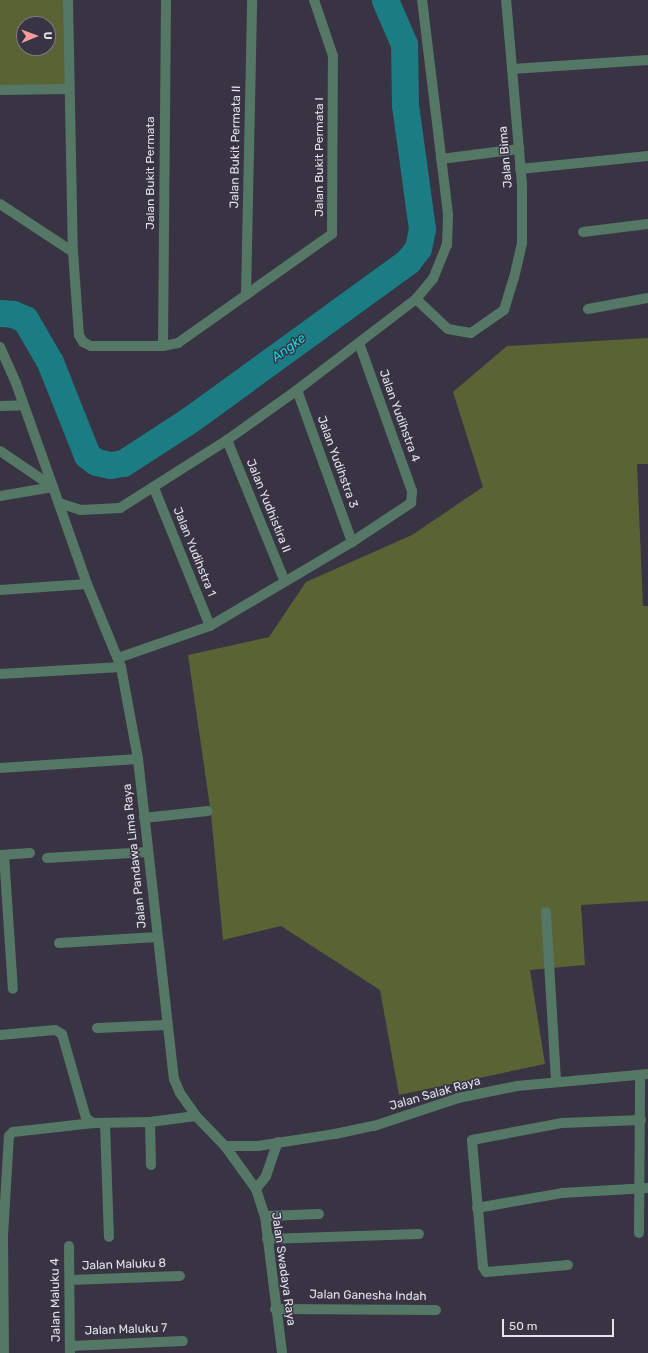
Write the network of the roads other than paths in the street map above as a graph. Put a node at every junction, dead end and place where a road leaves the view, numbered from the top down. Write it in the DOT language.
graph roads {
  1 [pos="68,0"];
  2 [pos="166,0"];
  3 [pos="252,0"];
  4 [pos="314,0"];
  5 [pos="422,0"];
  6 [pos="506,0"];
  7 [pos="648,60"];
  8 [pos="512,69"];
  9 [pos="69,89"];
  10 [pos="0,90"];
  11 [pos="519,149"];
  12 [pos="648,156"];
  13 [pos="441,159"];
  14 [pos="520,169"];
  15 [pos="0,204"];
  16 [pos="648,224"];
  17 [pos="583,232"];
  18 [pos="74,252"];
  19 [pos="246,295"];
  20 [pos="648,298"];
  21 [pos="416,299"];
  22 [pos="588,309"];
  23 [pos="359,343"];
  24 [pos="0,346"];
  25 [pos="163,346"];
  26 [pos="297,390"];
  27 [pos="23,405"];
  28 [pos="0,406"];
  29 [pos="227,440"];
  30 [pos="0,451"];
  31 [pos="53,487"];
  32 [pos="154,488"];
  33 [pos="0,496"];
  34 [pos="60,503"];
  35 [pos="81,510"];
  36 [pos="69,527"];
  37 [pos="352,542"];
  38 [pos="285,582"];
  39 [pos="87,584"];
  40 [pos="0,590"];
  41 [pos="210,626"];
  42 [pos="120,662"];
  43 [pos="0,674"];
  44 [pos="138,759"];
  45 [pos="0,768"];
  46 [pos="208,812"];
  47 [pos="144,818"];
  48 [pos="148,852"];
  49 [pos="30,853"];
  50 [pos="2,855"];
  51 [pos="47,858"];
  52 [pos="546,912"];
  53 [pos="5,928"];
  54 [pos="157,937"];
  55 [pos="59,943"];
  56 [pos="13,989"];
  57 [pos="166,1025"];
  58 [pos="97,1028"];
  59 [pos="0,1035"];
  60 [pos="644,1075"];
  61 [pos="556,1082"];
  62 [pos="196,1116"];
  63 [pos="641,1120"];
  64 [pos="150,1122"];
  65 [pos="93,1123"];
  66 [pos="105,1124"];
  67 [pos="278,1142"];
  68 [pos="225,1146"];
  69 [pos="151,1165"];
  70 [pos="644,1188"];
  71 [pos="256,1189"];
  72 [pos="477,1208"];
  73 [pos="319,1214"];
  74 [pos="265,1216"];
  75 [pos="639,1233"];
  76 [pos="419,1234"];
  77 [pos="109,1237"];
  78 [pos="267,1239"];
  79 [pos="69,1246"];
  80 [pos="568,1265"];
  81 [pos="180,1276"];
  82 [pos="70,1280"];
  83 [pos="275,1309"];
  84 [pos="436,1310"];
  85 [pos="183,1341"];
  86 [pos="2,1348"];
  87 [pos="70,1349"];
  88 [pos="282,1353"];
  1 -- 9 [label="street, Jalan Bukit Permata I"];
  2 -- 25 [label="street, Jalan Bukit Permata"];
  3 -- 19 [label="street, Jalan Bukit Permata II"];
  4 -- 19 [label="street, Jalan Bukit Permata I"];
  5 -- 13 [label="street"];
  6 -- 8 [label="street, Jalan Bima"];
  7 -- 8 [label="street"];
  8 -- 11 [label="street, Jalan Bima"];
  9 -- 10 [label="street"];
  9 -- 18 [label="street, Jalan Bukit Permata I"];
  11 -- 13 [label="street"];
  11 -- 14 [label="street, Jalan Bima"];
  12 -- 14 [label="street"];
  13 -- 21 [label="street"];
  14 -- 21 [label="street, Jalan Bima"];
  15 -- 18 [label="street"];
  16 -- 17 [label="street"];
  18 -- 25 [label="street, Jalan Bukit Permata I"];
  19 -- 25 [label="street, Jalan Bukit Permata I"];
  20 -- 22 [label="street"];
  21 -- 23 [label="street"];
  23 -- 26 [label="street"];
  23 -- 37 [label="street, Jalan Yudihstra 4"];
  24 -- 27 [label="street, Jalan Pandawa Lima Raya"];
  26 -- 29 [label="street"];
  26 -- 37 [label="street, Jalan Yudihstra 3"];
  27 -- 28 [label="street"];
  27 -- 31 [label="street, Jalan Pandawa Lima Raya"];
  29 -- 32 [label="street"];
  29 -- 38 [label="street, Jalan Yudhistira II"];
  30 -- 31 [label="street"];
  31 -- 33 [label="street"];
  31 -- 34 [label="street, Jalan Pandawa Lima Raya"];
  32 -- 35 [label="street"];
  32 -- 41 [label="street, Jalan Yudihstra 1"];
  34 -- 35 [label="street"];
  34 -- 36 [label="street, Jalan Pandawa Lima Raya"];
  35 -- 36 [label="street"];
  36 -- 39 [label="street, Jalan Pandawa Lima Raya"];
  37 -- 38 [label="street"];
  38 -- 41 [label="street"];
  39 -- 40 [label="street"];
  39 -- 42 [label="street, Jalan Pandawa Lima Raya"];
  41 -- 42 [label="street"];
  42 -- 43 [label="street"];
  42 -- 44 [label="street, Jalan Pandawa Lima Raya"];
  44 -- 45 [label="street"];
  44 -- 47 [label="street, Jalan Pandawa Lima Raya"];
  46 -- 47 [label="street"];
  47 -- 48 [label="street, Jalan Pandawa Lima Raya"];
  48 -- 51 [label="street"];
  48 -- 54 [label="street, Jalan Pandawa Lima Raya"];
  49 -- 50 [label="street"];
  50 -- 53 [label="street"];
  52 -- 61 [label="street"];
  53 -- 56 [label="street"];
  54 -- 55 [label="street"];
  54 -- 57 [label="street, Jalan Pandawa Lima Raya"];
  57 -- 58 [label="street"];
  57 -- 62 [label="street, Jalan Pandawa Lima Raya"];
  59 -- 65 [label="street"];
  60 -- 61 [label="street, Jalan Salak Raya"];
  60 -- 63 [label="street"];
  61 -- 67 [label="street, Jalan Salak Raya"];
  62 -- 64 [label="street"];
  62 -- 68 [label="street, Jalan Pandawa Lima Raya"];
  63 -- 70 [label="street"];
  63 -- 72 [label="street"];
  64 -- 66 [label="street"];
  64 -- 69 [label="street"];
  65 -- 66 [label="street"];
  65 -- 86 [label="street"];
  66 -- 77 [label="street"];
  67 -- 68 [label="street, Jalan Salak Raya"];
  67 -- 71 [label="street"];
  68 -- 71 [label="street, Jalan Pandawa Lima Raya"];
  70 -- 72 [label="street"];
  70 -- 75 [label="street"];
  71 -- 74 [label="street, Jalan Swadaya Raya"];
  72 -- 80 [label="street"];
  73 -- 74 [label="street"];
  74 -- 78 [label="street, Jalan Swadaya Raya"];
  76 -- 78 [label="street"];
  78 -- 83 [label="street, Jalan Swadaya Raya"];
  79 -- 82 [label="street, Jalan Maluku 4"];
  81 -- 82 [label="street, Jalan Maluku 8"];
  82 -- 87 [label="street, Jalan Maluku 4"];
  83 -- 84 [label="street, Jalan Ganesha Indah"];
  83 -- 88 [label="street, Jalan Swadaya Raya"];
  85 -- 87 [label="street, Jalan Maluku 7"];
}
